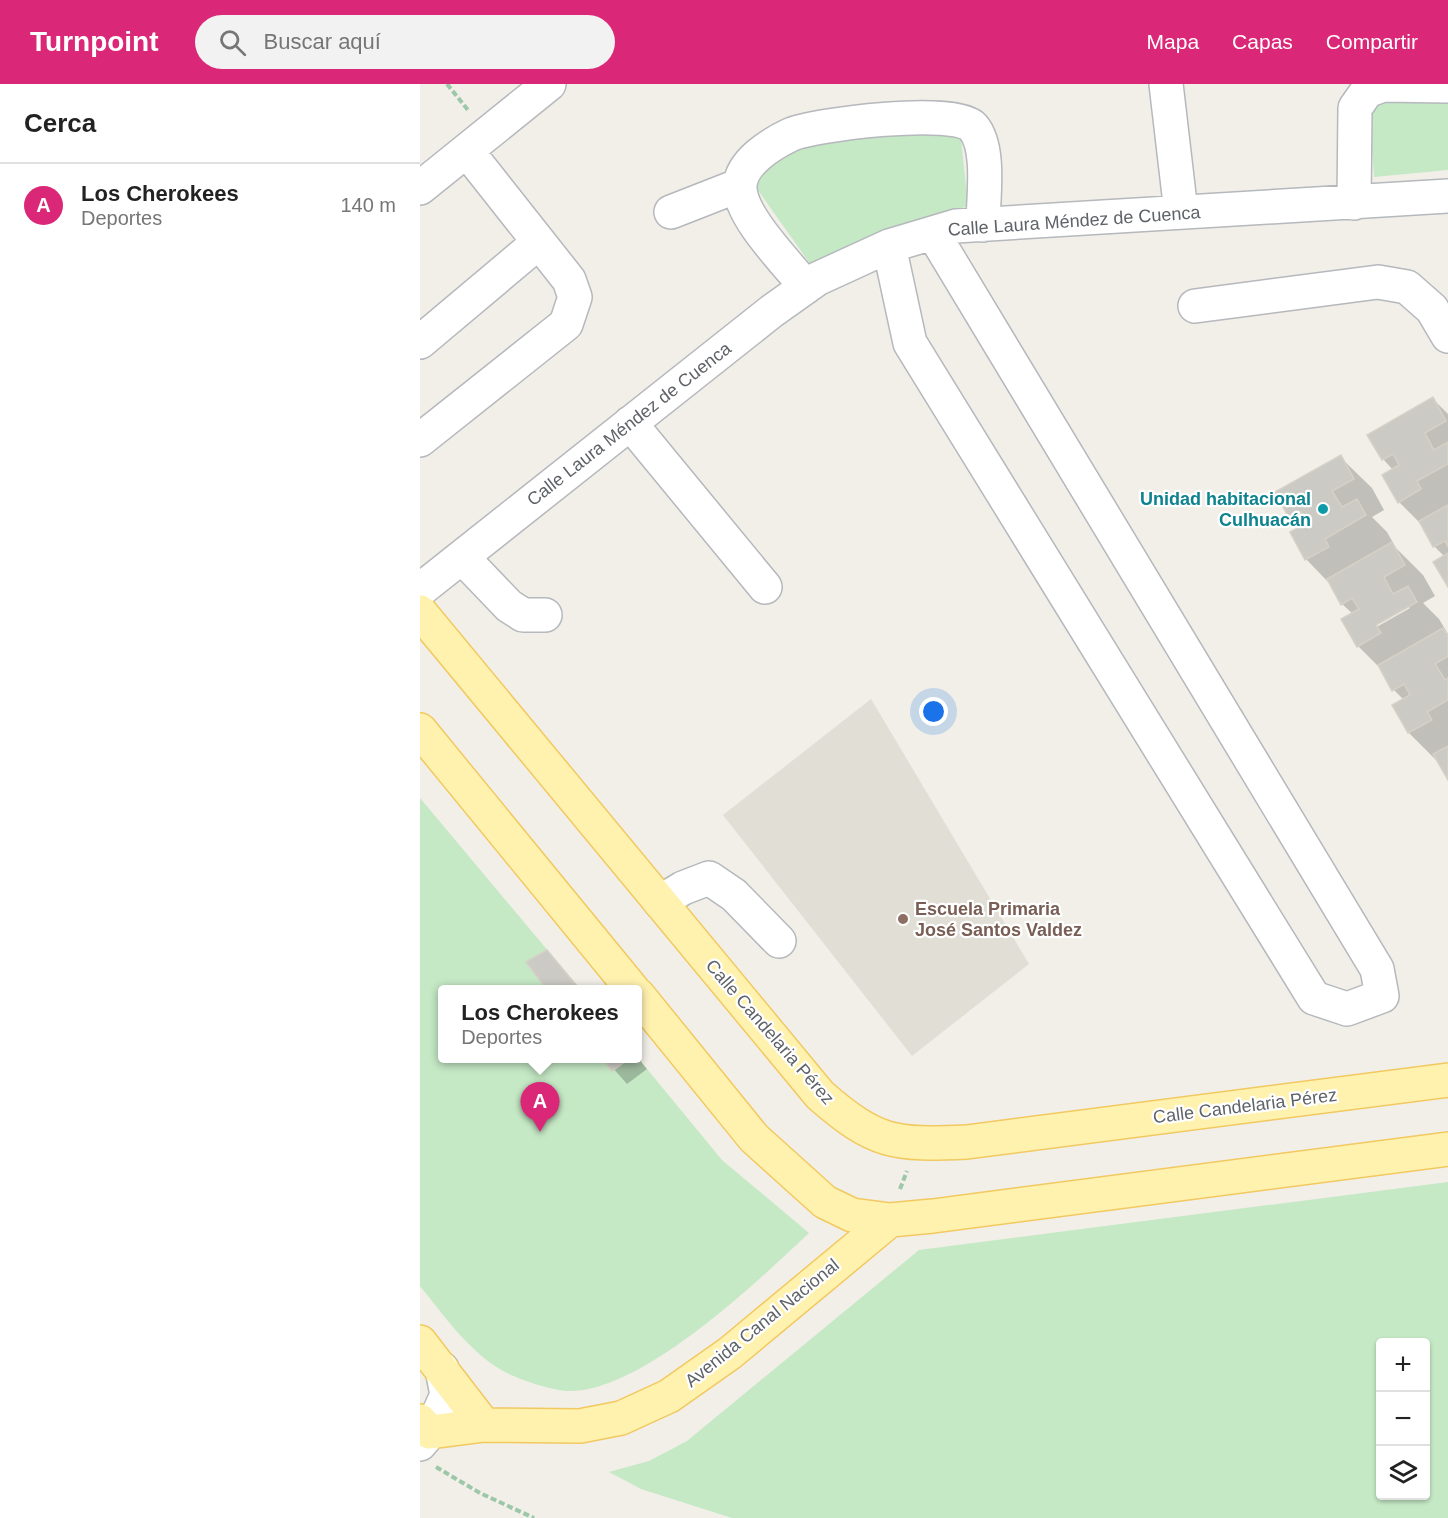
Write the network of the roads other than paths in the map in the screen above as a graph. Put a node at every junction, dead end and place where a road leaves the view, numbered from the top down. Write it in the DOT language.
graph roads {
  1 [pos="549,84"];
  2 [pos="1166,84"];
  3 [pos="1448,86"];
  4 [pos="467,151"];
  5 [pos="740,185"];
  6 [pos="420,188"];
  7 [pos="1448,196"];
  8 [pos="1354,203"];
  9 [pos="671,212"];
  10 [pos="1180,212"];
  11 [pos="983,225"];
  12 [pos="933,233"];
  13 [pos="539,242"];
  14 [pos="889,246"];
  15 [pos="806,287"];
  16 [pos="1195,306"];
  17 [pos="1448,336"];
  18 [pos="420,342"];
  19 [pos="630,423"];
  20 [pos="420,440"];
  21 [pos="462,557"];
  22 [pos="765,587"];
  23 [pos="420,590"];
  24 [pos="420,612"];
  25 [pos="545,615"];
  26 [pos="420,730"];
  27 [pos="660,903"];
  28 [pos="779,941"];
  29 [pos="629,985"];
  30 [pos="642,1000"];
  31 [pos="1448,1080"];
  32 [pos="1448,1149"];
  33 [pos="890,1220"];
  34 [pos="420,1342"];
  35 [pos="442,1369"];
  36 [pos="484,1425"];
  37 [pos="424,1440"];
  1 -- 4 [label="street"];
  2 -- 10 [label="street"];
  3 -- 8 [label="street"];
  4 -- 6 [label="street"];
  4 -- 13 [label="street"];
  5 -- 9 [label="street"];
  5 -- 11 [label="street"];
  5 -- 15 [label="street"];
  7 -- 8 [label="street, Calle Laura Méndez de Cuenca"];
  8 -- 10 [label="street, Calle Laura Méndez de Cuenca"];
  10 -- 11 [label="street, Calle Laura Méndez de Cuenca"];
  11 -- 12 [label="street, Calle Laura Méndez de Cuenca"];
  12 -- 14 [label="street, Calle Laura Méndez de Cuenca"];
  12 -- 14 [label="street"];
  13 -- 18 [label="street"];
  13 -- 20 [label="street"];
  14 -- 15 [label="street, Calle Laura Méndez de Cuenca"];
  15 -- 19 [label="street, Calle Laura Méndez de Cuenca"];
  16 -- 17 [label="street"];
  19 -- 21 [label="street, Calle Laura Méndez de Cuenca"];
  19 -- 22 [label="street"];
  21 -- 23 [label="street, Calle Laura Méndez de Cuenca"];
  21 -- 25 [label="street"];
  24 -- 27 [label="main road, Calle Candelaria Pérez"];
  26 -- 29 [label="main road"];
  27 -- 28 [label="street"];
  27 -- 31 [label="main road, Calle Candelaria Pérez"];
  30 -- 33 [label="main road"];
  32 -- 33 [label="main road"];
  33 -- 36 [label="main road, Avenida Canal Nacional"];
  34 -- 35 [label="main road"];
  35 -- 36 [label="main road"];
  35 -- 37 [label="street"];
  36 -- 37 [label="main road, Avenida Canal Nacional"];
}
